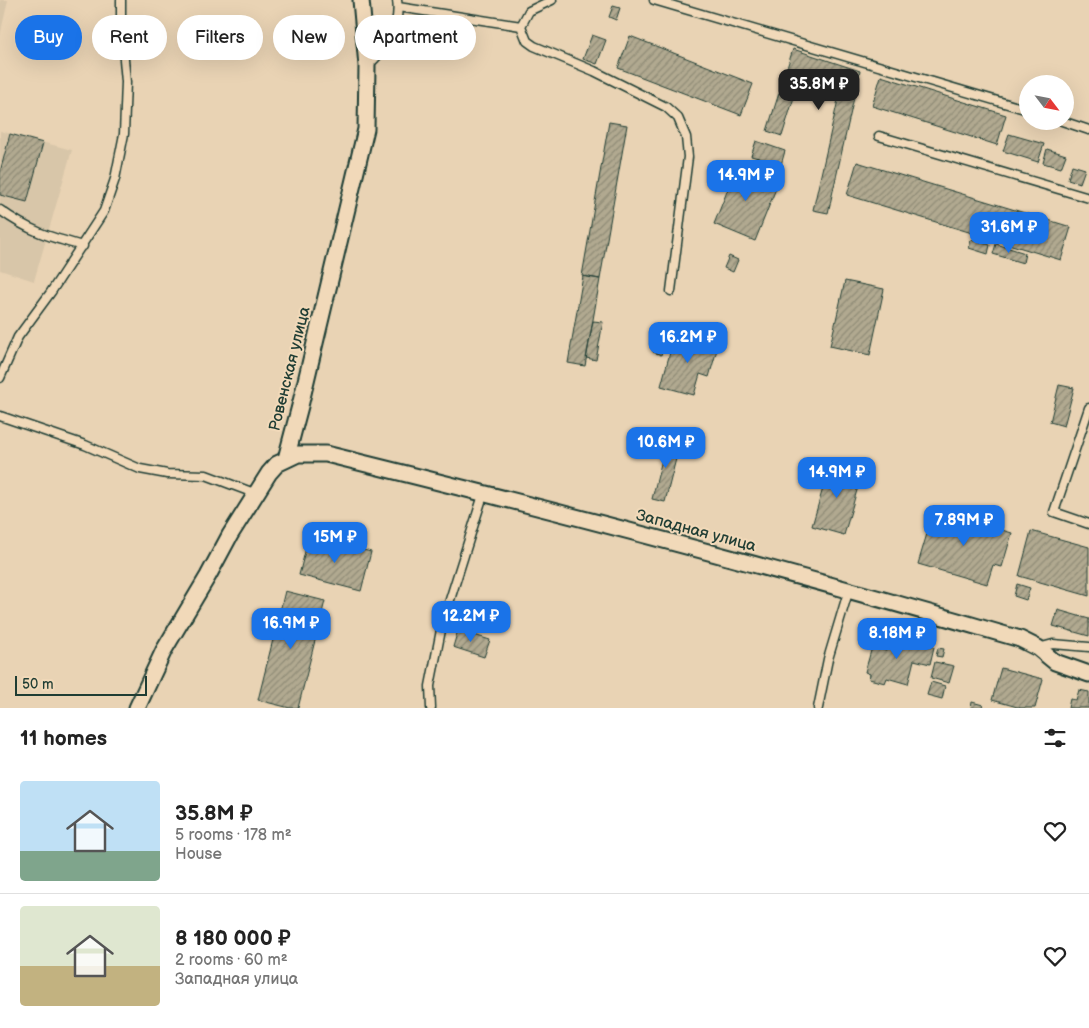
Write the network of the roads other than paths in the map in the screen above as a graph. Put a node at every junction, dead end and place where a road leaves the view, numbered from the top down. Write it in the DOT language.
graph roads {
  1 [pos="121,0"];
  2 [pos="360,0"];
  3 [pos="552,0"];
  4 [pos="654,0"];
  5 [pos="397,3"];
  6 [pos="521,26"];
  7 [pos="367,66"];
  8 [pos="1019,107"];
  9 [pos="1074,125"];
  10 [pos="1089,130"];
  11 [pos="879,136"];
  12 [pos="1089,198"];
  13 [pos="0,210"];
  14 [pos="83,246"];
  15 [pos="671,291"];
  16 [pos="0,378"];
  17 [pos="1089,408"];
  18 [pos="0,416"];
  19 [pos="286,458"];
  20 [pos="484,492"];
  21 [pos="254,494"];
  22 [pos="1089,524"];
  23 [pos="849,589"];
  24 [pos="1089,646"];
  25 [pos="1038,648"];
  26 [pos="1089,674"];
  27 [pos="137,708"];
  28 [pos="432,708"];
  29 [pos="818,708"];
  1 -- 14 [label="lane"];
  2 -- 7 [label="street, Ровенская улица"];
  3 -- 6 [label="lane"];
  4 -- 8 [label="lane"];
  5 -- 6 [label="lane"];
  5 -- 7 [label="lane"];
  6 -- 15 [label="lane"];
  7 -- 19 [label="street, Ровенская улица"];
  9 -- 10 [label="lane"];
  11 -- 12 [label="lane"];
  13 -- 14 [label="lane"];
  14 -- 16 [label="lane"];
  17 -- 22 [label="lane"];
  18 -- 21 [label="lane"];
  19 -- 20 [label="street, Западная улица"];
  19 -- 21 [label="street"];
  20 -- 23 [label="street, Западная улица"];
  20 -- 28 [label="lane"];
  21 -- 27 [label="street"];
  23 -- 25 [label="street, Западная улица"];
  23 -- 29 [label="lane"];
  24 -- 25 [label="lane"];
  25 -- 26 [label="street, Западная улица"];
}
